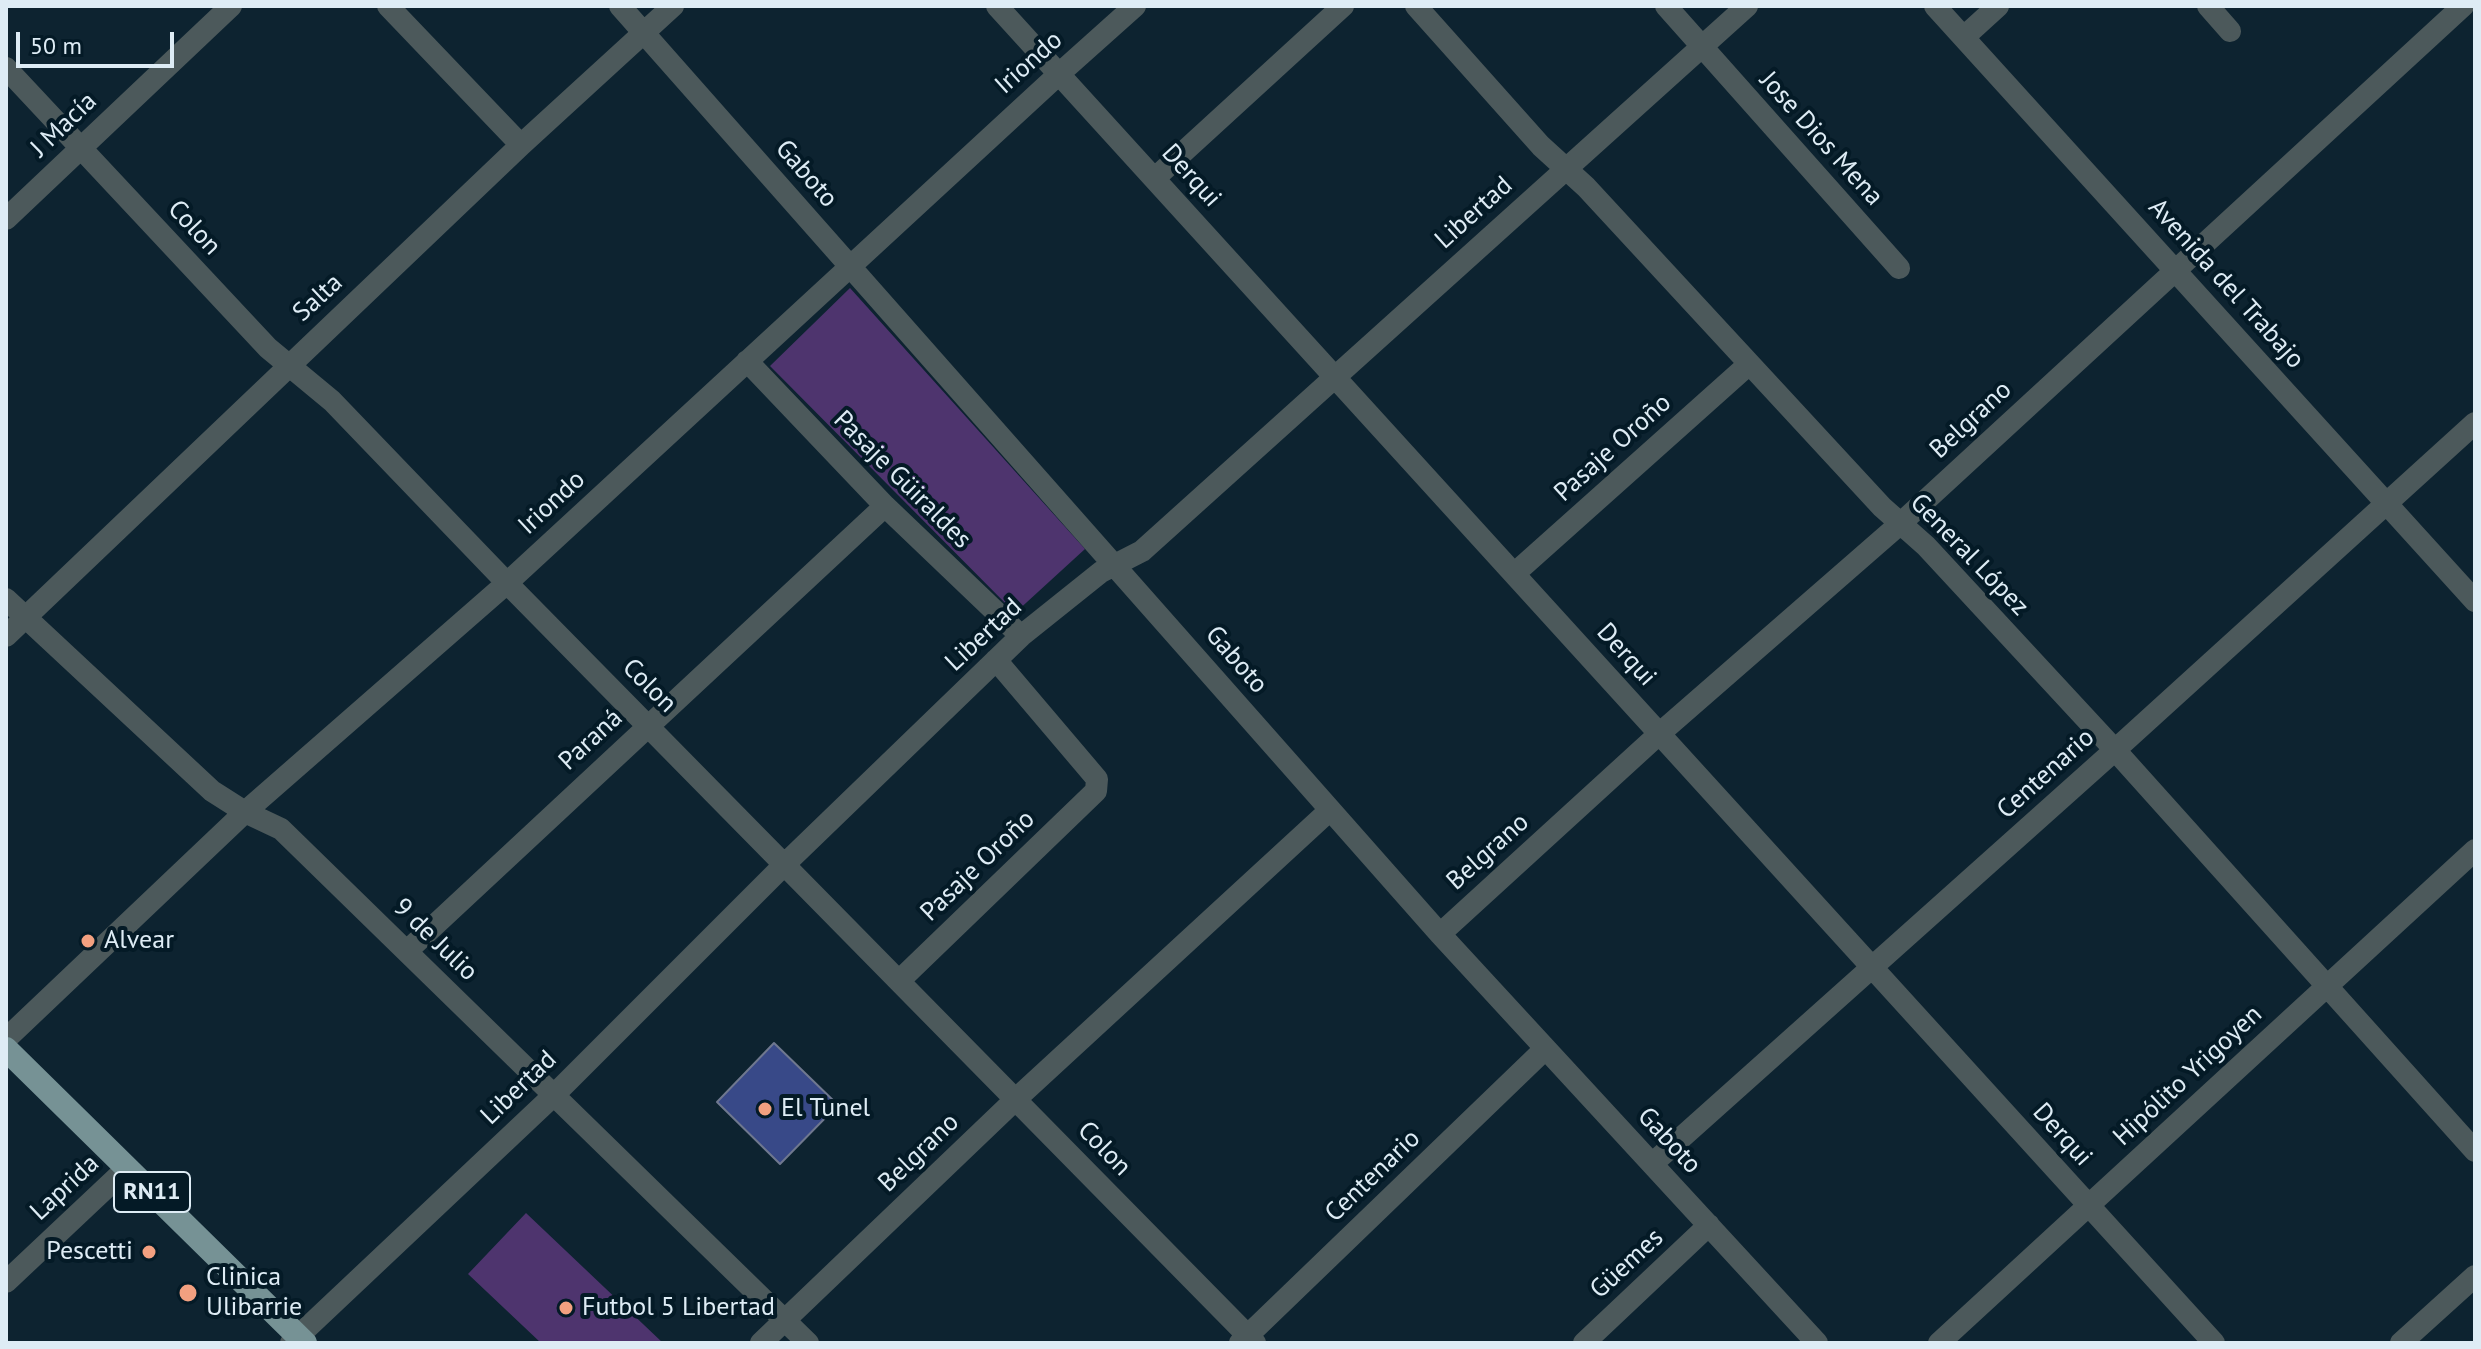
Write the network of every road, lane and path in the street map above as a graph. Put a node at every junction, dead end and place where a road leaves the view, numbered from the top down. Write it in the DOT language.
graph roads {
  1 [pos="231,6"];
  2 [pos="388,6"];
  3 [pos="620,6"];
  4 [pos="673,6"];
  5 [pos="997,6"];
  6 [pos="1135,6"];
  7 [pos="1343,6"];
  8 [pos="1416,6"];
  9 [pos="1666,6"];
  10 [pos="1747,6"];
  11 [pos="1935,6"];
  12 [pos="1998,6"];
  13 [pos="2208,6"];
  14 [pos="2463,6"];
  15 [pos="2230,31"];
  16 [pos="644,32"];
  17 [pos="1964,37"];
  18 [pos="1702,47"];
  19 [pos="6,68"];
  20 [pos="1059,74"];
  21 [pos="521,145"];
  22 [pos="81,148"];
  23 [pos="1565,169"];
  24 [pos="1155,178"];
  25 [pos="6,219"];
  26 [pos="850,266"];
  27 [pos="1899,268"];
  28 [pos="2175,270"];
  29 [pos="747,361"];
  30 [pos="290,364"];
  31 [pos="1748,365"];
  32 [pos="1335,376"];
  33 [pos="2475,423"];
  34 [pos="2388,504"];
  35 [pos="885,506"];
  36 [pos="1901,523"];
  37 [pos="1115,564"];
  38 [pos="1514,574"];
  39 [pos="507,583"];
  40 [pos="6,599"];
  41 [pos="2475,601"];
  42 [pos="25,618"];
  43 [pos="6,636"];
  44 [pos="1021,636"];
  45 [pos="996,660"];
  46 [pos="648,725"];
  47 [pos="1659,734"];
  48 [pos="2115,750"];
  49 [pos="1330,810"];
  50 [pos="245,812"];
  51 [pos="2475,850"];
  52 [pos="785,864"];
  53 [pos="1440,934"];
  54 [pos="407,951"];
  55 [pos="1871,967"];
  56 [pos="899,981"];
  57 [pos="2327,985"];
  58 [pos="6,1039"];
  59 [pos="6,1049"];
  60 [pos="1545,1049"];
  61 [pos="554,1095"];
  62 [pos="1016,1099"];
  63 [pos="2475,1151"];
  64 [pos="1652,1164"];
  65 [pos="127,1168"];
  66 [pos="2088,1206"];
  67 [pos="1709,1225"];
  68 [pos="2475,1276"];
  69 [pos="6,1282"];
  70 [pos="785,1321"];
  71 [pos="298,1341"];
  72 [pos="1248,1341"];
  73 [pos="761,1343"];
  74 [pos="808,1343"];
  75 [pos="1584,1343"];
  76 [pos="1817,1343"];
  77 [pos="1939,1343"];
  78 [pos="2214,1343"];
  79 [pos="2401,1343"];
  1 -- 22 [label="street, J Macía"];
  2 -- 21 [label="street"];
  3 -- 16 [label="street, Gaboto"];
  4 -- 16 [label="street, Salta"];
  5 -- 20 [label="street, Derqui"];
  6 -- 20 [label="street, Iriondo"];
  7 -- 24 [label="street"];
  8 -- 23 [label="street, General López"];
  9 -- 18 [label="street, Jose Dios Mena"];
  10 -- 18 [label="street, Libertad"];
  11 -- 17 [label="street, Avenida del Trabajo"];
  12 -- 17 [label="street"];
  13 -- 15 [label="street"];
  14 -- 28 [label="street, Belgrano"];
  16 -- 21 [label="street, Salta"];
  16 -- 26 [label="street, Gaboto"];
  17 -- 28 [label="street, Avenida del Trabajo"];
  18 -- 23 [label="street, Libertad"];
  18 -- 27 [label="street, Jose Dios Mena"];
  19 -- 22 [label="street, Colon"];
  20 -- 24 [label="street, Derqui"];
  20 -- 26 [label="street, Iriondo"];
  21 -- 30 [label="street, Salta"];
  22 -- 25 [label="street, J Macía"];
  22 -- 30 [label="street, Colon"];
  23 -- 31 [label="street, General López"];
  23 -- 32 [label="street, Libertad"];
  24 -- 32 [label="street, Derqui"];
  26 -- 29 [label="street, Iriondo"];
  26 -- 37 [label="street, Gaboto"];
  28 -- 34 [label="street, Avenida del Trabajo"];
  28 -- 36 [label="street, Belgrano"];
  29 -- 35 [label="street, Pasaje Güiraldes"];
  29 -- 39 [label="street, Iriondo"];
  30 -- 39 [label="street, Colon"];
  30 -- 42 [label="street, Salta"];
  31 -- 36 [label="street, General López"];
  31 -- 38 [label="street, Pasaje Oroño"];
  32 -- 37 [label="street, Libertad"];
  32 -- 38 [label="street, Derqui"];
  33 -- 34 [label="street, Centenario"];
  34 -- 41 [label="street, Avenida del Trabajo"];
  34 -- 48 [label="street, Centenario"];
  35 -- 44 [label="street, Pasaje Güiraldes"];
  35 -- 46 [label="street, Paraná"];
  36 -- 47 [label="street, Belgrano"];
  36 -- 48 [label="street, General López"];
  37 -- 44 [label="street, Libertad"];
  37 -- 49 [label="street, Gaboto"];
  38 -- 47 [label="street, Derqui"];
  39 -- 46 [label="street, Colon"];
  39 -- 50 [label="street, Iriondo"];
  40 -- 42 [label="street, 9 de Julio"];
  42 -- 43 [label="street, Salta"];
  42 -- 50 [label="street, 9 de Julio"];
  44 -- 45 [label="street, Libertad"];
  45 -- 52 [label="street, Libertad"];
  45 -- 56 [label="street, Pasaje Oroño"];
  46 -- 52 [label="street, Colon"];
  46 -- 54 [label="street, Paraná"];
  47 -- 53 [label="street, Belgrano"];
  47 -- 55 [label="street, Derqui"];
  48 -- 55 [label="street, Centenario"];
  48 -- 57 [label="street, General López"];
  49 -- 53 [label="street, Gaboto"];
  49 -- 62 [label="street, Belgrano"];
  50 -- 54 [label="street, 9 de Julio"];
  50 -- 58 [label="street, Iriondo"];
  51 -- 57 [label="street, Hipólito Yrigoyen"];
  52 -- 56 [label="street, Colon"];
  52 -- 61 [label="street, Libertad"];
  53 -- 60 [label="street, Gaboto"];
  54 -- 61 [label="street, 9 de Julio"];
  55 -- 64 [label="street, Centenario"];
  55 -- 66 [label="street, Derqui"];
  56 -- 62 [label="street, Colon"];
  57 -- 63 [label="street, General López"];
  57 -- 66 [label="street, Hipólito Yrigoyen"];
  59 -- 65 [label="main road, RN11"];
  60 -- 64 [label="street, Gaboto"];
  60 -- 72 [label="street, Centenario"];
  61 -- 70 [label="street, 9 de Julio"];
  61 -- 71 [label="street, Libertad"];
  62 -- 70 [label="street, Belgrano"];
  62 -- 72 [label="street, Colon"];
  64 -- 67 [label="street, Gaboto"];
  65 -- 69 [label="street, Laprida"];
  65 -- 71 [label="main road, RN11"];
  66 -- 77 [label="street, Hipólito Yrigoyen"];
  66 -- 78 [label="street, Derqui"];
  67 -- 75 [label="street, Güemes"];
  67 -- 76 [label="street, Gaboto"];
  68 -- 79 [label="street"];
  70 -- 73 [label="street, Belgrano"];
  70 -- 74 [label="street, 9 de Julio"];
}
